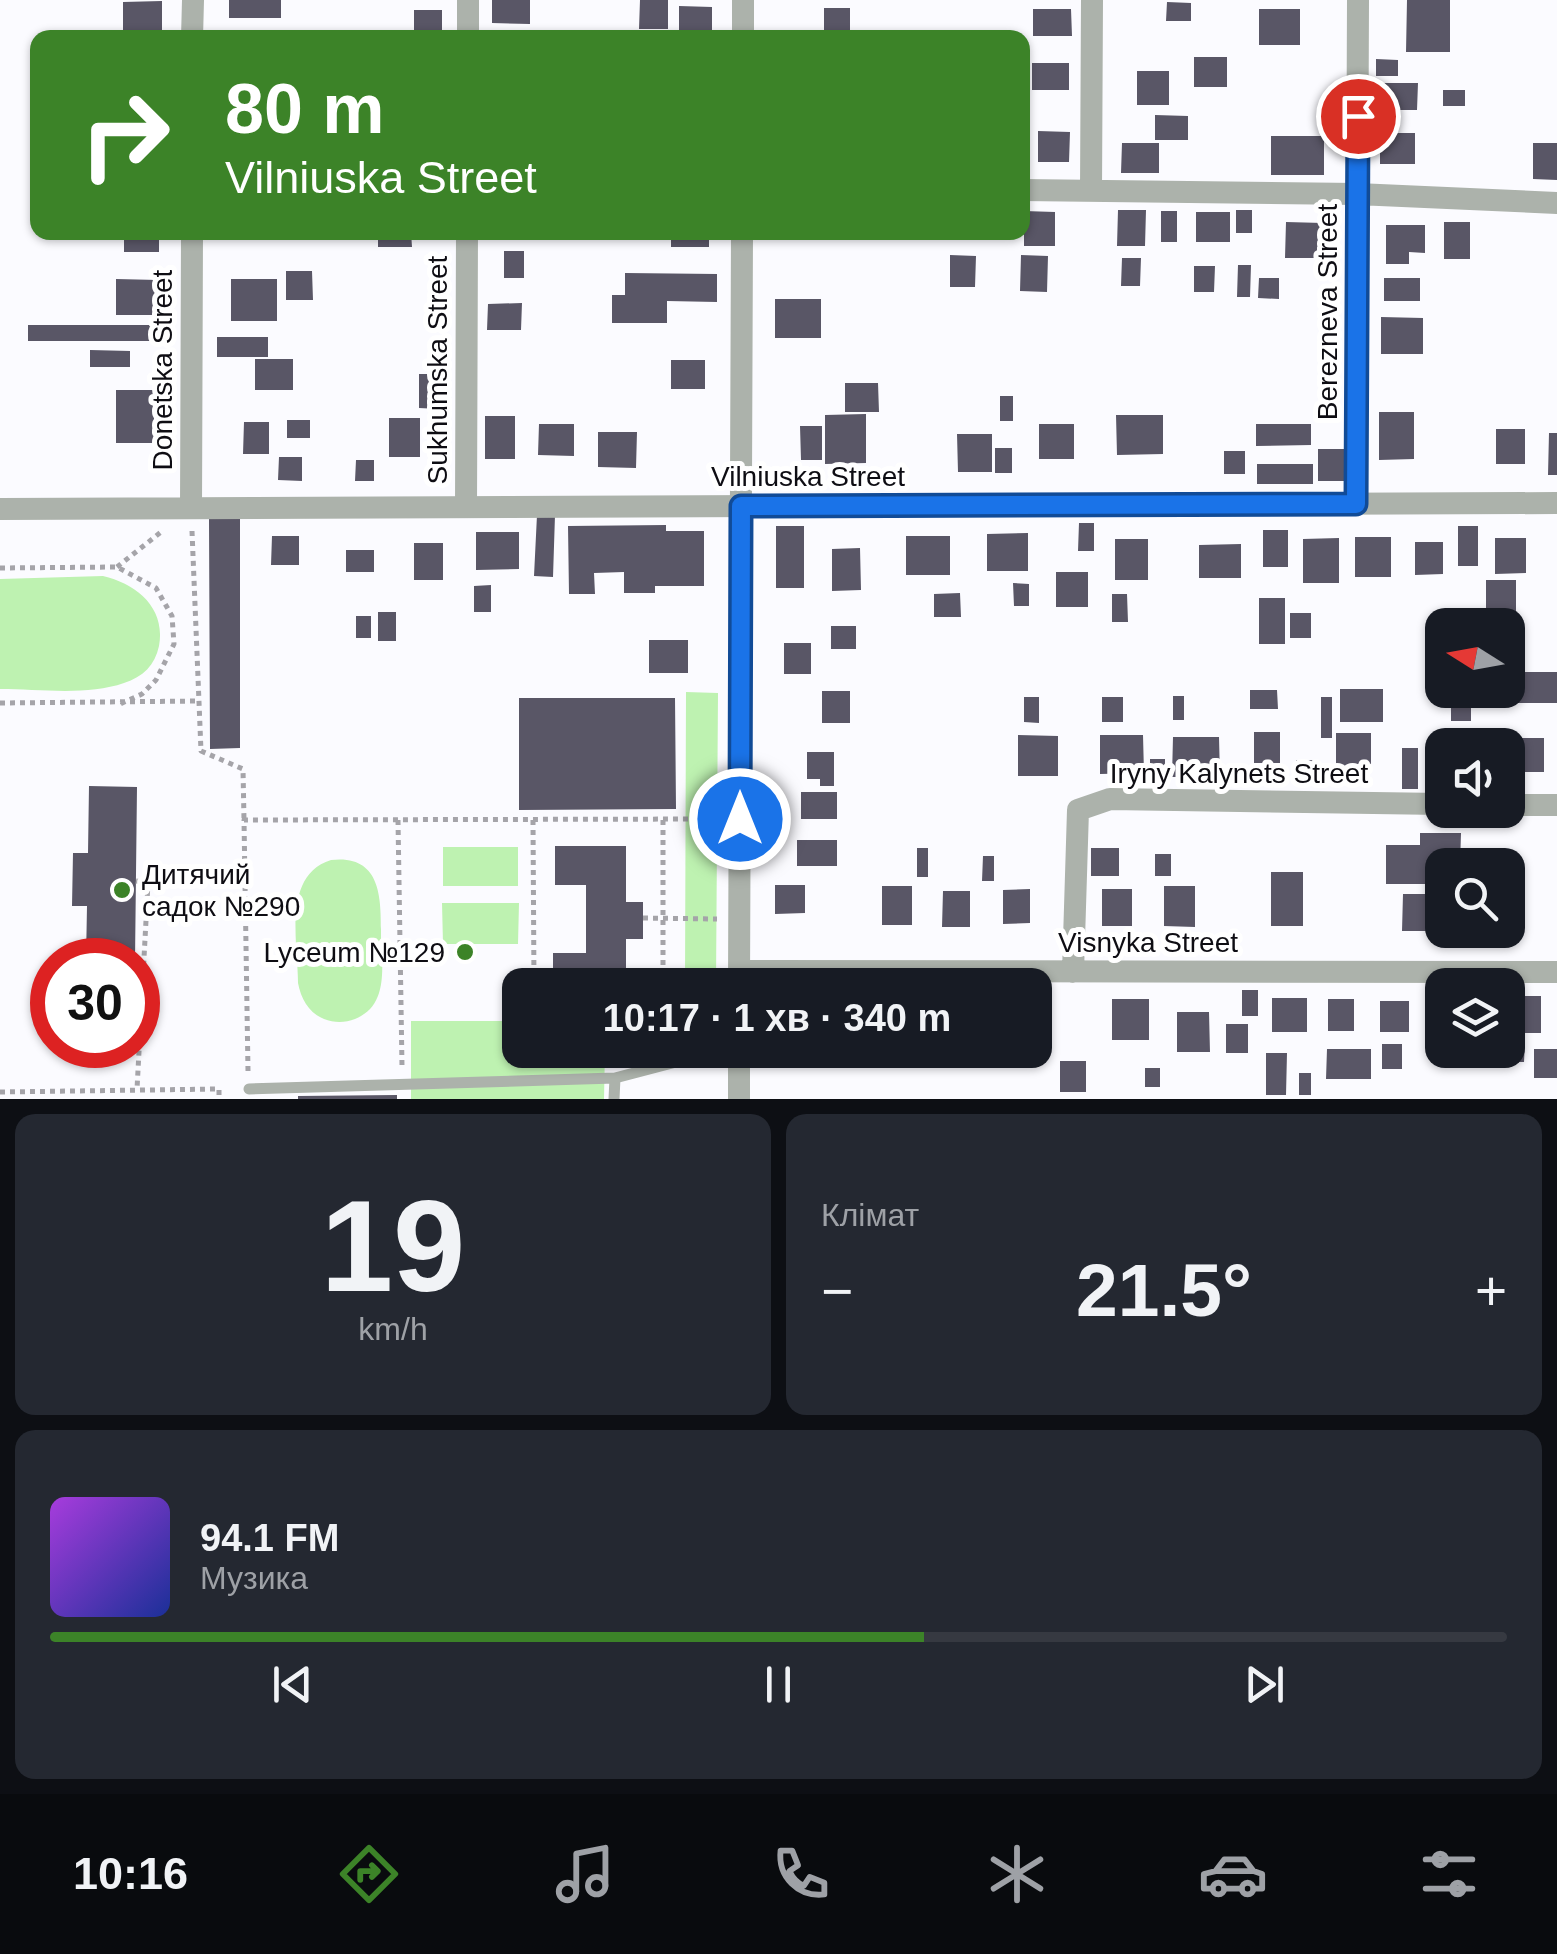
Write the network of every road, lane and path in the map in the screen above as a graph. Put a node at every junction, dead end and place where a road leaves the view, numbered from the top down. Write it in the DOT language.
graph roads {
  1 [pos="192,0"];
  2 [pos="468,0"];
  3 [pos="743,0"];
  4 [pos="1092,0"];
  5 [pos="1358,0"];
  6 [pos="192,30"];
  7 [pos="468,30"];
  8 [pos="743,30"];
  9 [pos="1030,190"];
  10 [pos="1091,191"];
  11 [pos="1358,194"];
  12 [pos="1557,203"];
  13 [pos="192,240"];
  14 [pos="467,240"];
  15 [pos="742,240"];
  16 [pos="1557,503"];
  17 [pos="1356,504"];
  18 [pos="741,506"];
  19 [pos="466,507"];
  20 [pos="191,508"];
  21 [pos="0,509"];
  22 [pos="116,567"];
  23 [pos="0,568"];
  24 [pos="200,701"];
  25 [pos="0,703"];
  26 [pos="120,704"];
  27 [pos="1425,804"];
  28 [pos="1525,804"];
  29 [pos="1557,805"];
  30 [pos="740,819"];
  31 [pos="244,820"];
  32 [pos="398,820"];
  33 [pos="533,820"];
  34 [pos="662,820"];
  35 [pos="136,882"];
  36 [pos="643,918"];
  37 [pos="662,919"];
  38 [pos="717,919"];
  39 [pos="534,968"];
  40 [pos="663,968"];
  41 [pos="739,968"];
  42 [pos="1052,972"];
  43 [pos="1073,972"];
  44 [pos="1557,972"];
  45 [pos="653,1068"];
  46 [pos="739,1068"];
  47 [pos="615,1078"];
  48 [pos="402,1084"];
  49 [pos="249,1088"];
  50 [pos="137,1089"];
  51 [pos="0,1092"];
  52 [pos="219,1099"];
  53 [pos="614,1099"];
  54 [pos="739,1099"];
  1 -- 6 [label="street"];
  2 -- 7 [label="street"];
  3 -- 8 [label="street"];
  4 -- 10 [label="street"];
  5 -- 11 [label="street, Berezneva Street"];
  9 -- 10 [label="street"];
  10 -- 11 [label="street"];
  11 -- 12 [label="street"];
  11 -- 17 [label="street, Berezneva Street"];
  13 -- 20 [label="street, Donetska Street"];
  14 -- 19 [label="street, Sukhumska Street"];
  15 -- 18 [label="street"];
  16 -- 17 [label="street, Vilniuska Street"];
  17 -- 18 [label="street, Vilniuska Street"];
  18 -- 19 [label="street, Vilniuska Street"];
  18 -- 30 [label="street"];
  19 -- 20 [label="street, Vilniuska Street"];
  20 -- 21 [label="street, Vilniuska Street"];
  20 -- 22 [label="path"];
  20 -- 24 [label="path"];
  22 -- 23 [label="path"];
  22 -- 26 [label="path"];
  24 -- 26 [label="path"];
  24 -- 31 [label="path"];
  25 -- 26 [label="path"];
  27 -- 43 [label="street, Iryny Kalynets Street"];
  28 -- 29 [label="street"];
  30 -- 34 [label="path"];
  30 -- 41 [label="street"];
  31 -- 32 [label="path"];
  31 -- 49 [label="path"];
  32 -- 33 [label="path"];
  32 -- 48 [label="path"];
  33 -- 34 [label="path"];
  33 -- 39 [label="path"];
  34 -- 37 [label="path"];
  35 -- 50 [label="path"];
  36 -- 37 [label="path"];
  37 -- 38 [label="path"];
  37 -- 40 [label="path"];
  42 -- 43 [label="street, Visnyka Street"];
  43 -- 44 [label="street, Visnyka Street"];
  45 -- 47 [label="lane"];
  46 -- 54 [label="street"];
  47 -- 48 [label="lane"];
  47 -- 53 [label="lane"];
  48 -- 49 [label="lane"];
  50 -- 51 [label="path"];
  50 -- 52 [label="path"];
}
